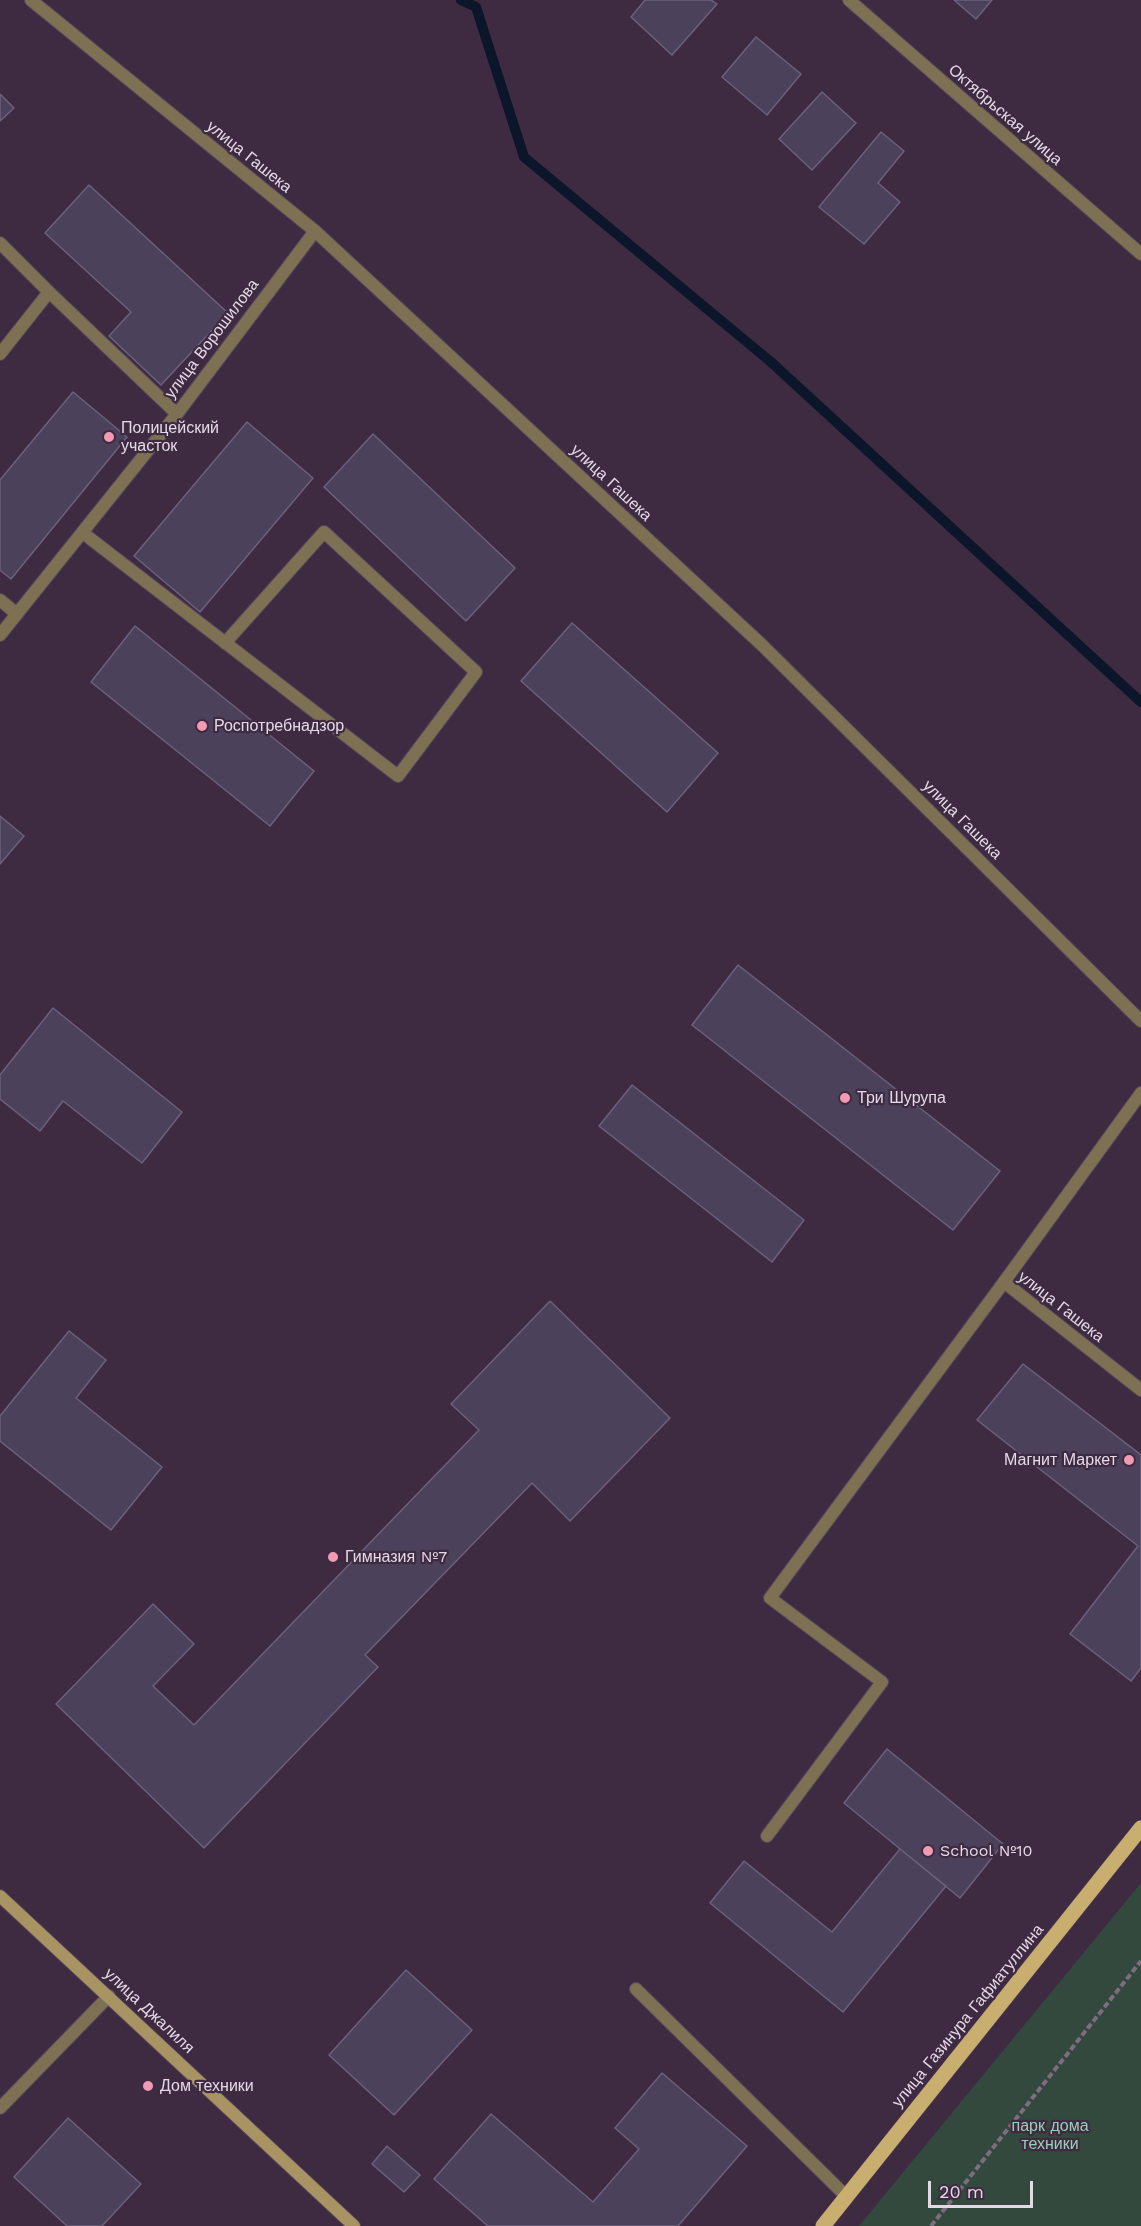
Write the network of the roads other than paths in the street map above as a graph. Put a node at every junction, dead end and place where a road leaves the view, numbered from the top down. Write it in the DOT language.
graph roads {
  1 [pos="31,0"];
  2 [pos="849,0"];
  3 [pos="315,231"];
  4 [pos="0,243"];
  5 [pos="1136,250"];
  6 [pos="49,292"];
  7 [pos="0,354"];
  8 [pos="177,414"];
  9 [pos="83,533"];
  10 [pos="0,600"];
  11 [pos="17,614"];
  12 [pos="0,635"];
  13 [pos="225,643"];
  14 [pos="1141,1021"];
  15 [pos="1141,1093"];
  16 [pos="1004,1282"];
  17 [pos="1141,1390"];
  18 [pos="1141,1828"];
  19 [pos="767,1836"];
  20 [pos="0,1896"];
  21 [pos="636,1989"];
  22 [pos="109,1996"];
  23 [pos="0,2108"];
  24 [pos="846,2196"];
  25 [pos="354,2226"];
  26 [pos="823,2226"];
  1 -- 3 [label="street, улица Гашека"];
  2 -- 5 [label="street, Октябрьская улица"];
  3 -- 8 [label="street, улица Ворошилова"];
  3 -- 14 [label="street, улица Гашека"];
  4 -- 6 [label="street"];
  6 -- 7 [label="street"];
  6 -- 8 [label="street"];
  8 -- 9 [label="street, улица Ворошилова"];
  9 -- 11 [label="street, улица Ворошилова"];
  9 -- 13 [label="street"];
  10 -- 11 [label="street"];
  11 -- 12 [label="street, улица Ворошилова"];
  13 -- 13 [label="street"];
  15 -- 16 [label="street, улица Гашека"];
  16 -- 17 [label="street, улица Гашека"];
  16 -- 19 [label="street"];
  18 -- 24 [label="main road, улица Газинура Гафиатуллина"];
  20 -- 22 [label="main road, улица Джалиля"];
  21 -- 24 [label="street"];
  22 -- 23 [label="street"];
  22 -- 25 [label="main road, улица Джалиля"];
  24 -- 26 [label="main road, улица Газинура Гафиатуллина"];
}
